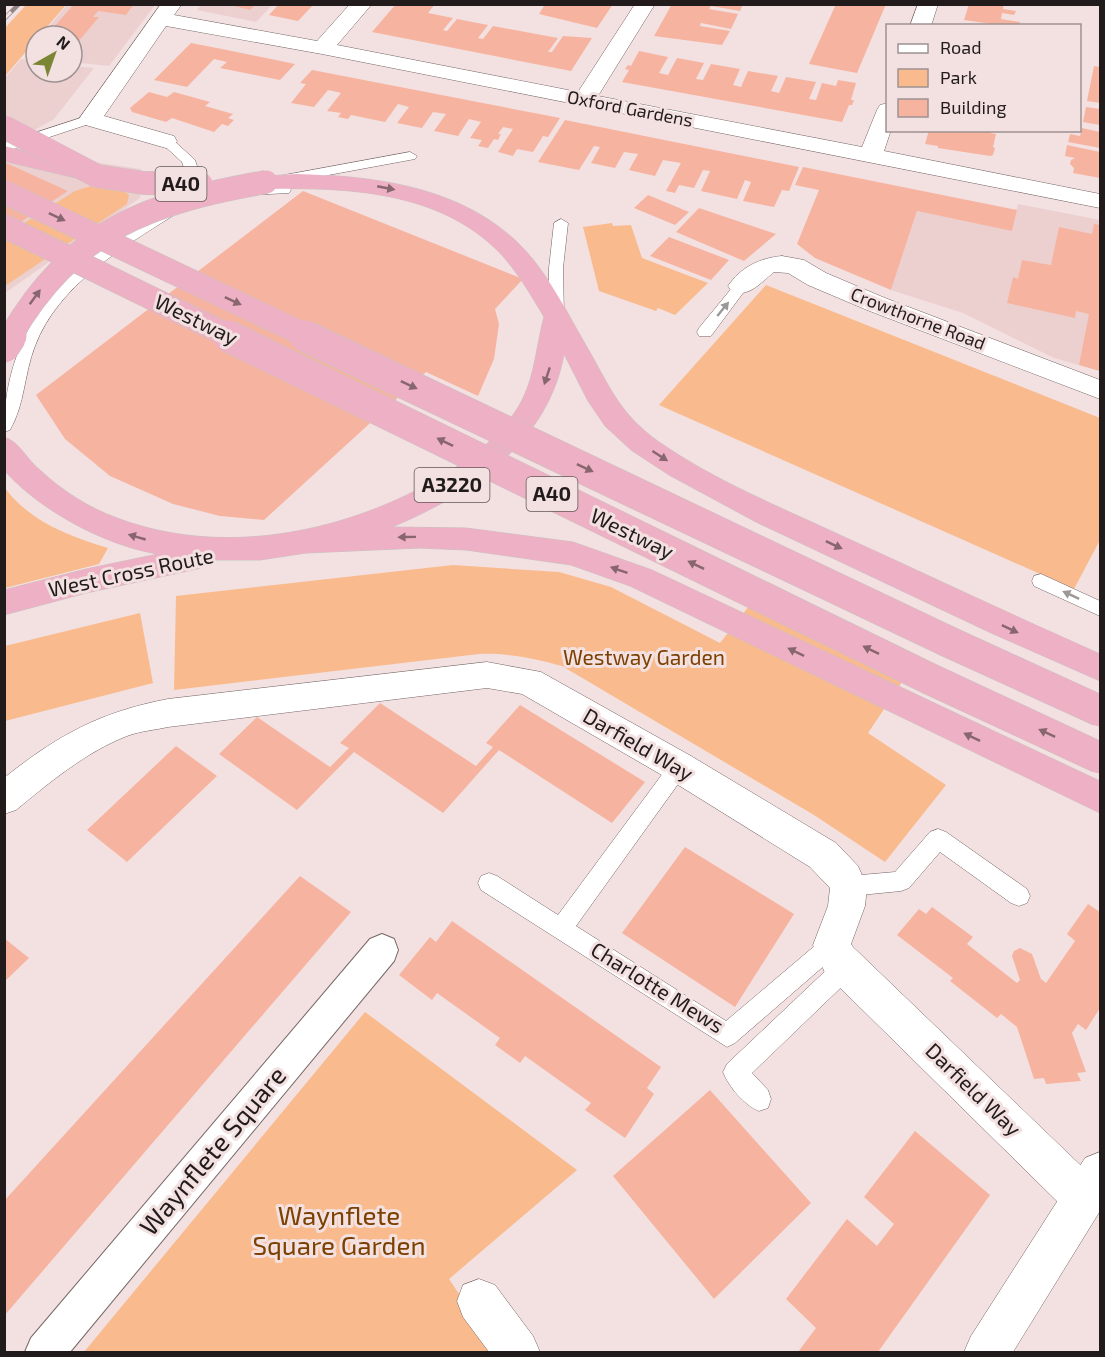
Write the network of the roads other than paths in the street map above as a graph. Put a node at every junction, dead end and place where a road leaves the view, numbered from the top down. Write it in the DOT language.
graph roads {
  1 [pos="362,4"];
  2 [pos="645,4"];
  3 [pos="928,4"];
  4 [pos="166,12"];
  5 [pos="921,24"];
  6 [pos="322,48"];
  7 [pos="584,100"];
  8 [pos="886,115"];
  9 [pos="90,119"];
  10 [pos="4,128"];
  11 [pos="166,141"];
  12 [pos="4,147"];
  13 [pos="4,153"];
  14 [pos="410,156"];
  15 [pos="870,157"];
  16 [pos="97,176"];
  17 [pos="275,186"];
  18 [pos="4,192"];
  19 [pos="201,199"];
  20 [pos="1101,201"];
  21 [pos="561,223"];
  22 [pos="4,226"];
  23 [pos="741,286"];
  24 [pos="556,318"];
  25 [pos="705,332"];
  26 [pos="4,347"];
  27 [pos="1101,390"];
  28 [pos="4,426"];
  29 [pos="4,447"];
  30 [pos="308,542"];
  31 [pos="258,548"];
  32 [pos="1041,581"];
  33 [pos="4,603"];
  34 [pos="1101,609"];
  35 [pos="1101,668"];
  36 [pos="1101,711"];
  37 [pos="1101,758"];
  38 [pos="679,767"];
  39 [pos="1101,798"];
  40 [pos="4,799"];
  41 [pos="489,883"];
  42 [pos="850,886"];
  43 [pos="1020,896"];
  44 [pos="561,929"];
  45 [pos="382,950"];
  46 [pos="839,956"];
  47 [pos="759,1099"];
  48 [pos="1095,1195"];
  49 [pos="479,1301"];
  50 [pos="45,1353"];
  51 [pos="517,1353"];
  52 [pos="987,1353"];
  1 -- 6 [label="street"];
  2 -- 7 [label="street"];
  3 -- 5 [label="street"];
  4 -- 6 [label="street, Oxford Gardens"];
  4 -- 9 [label="street"];
  6 -- 7 [label="street, Oxford Gardens"];
  7 -- 15 [label="street, Oxford Gardens"];
  8 -- 15 [label="street"];
  9 -- 11 [label="street"];
  9 -- 12 [label="lane"];
  10 -- 16 [label="highway, A40, bridge"];
  11 -- 19 [label="lane"];
  13 -- 16 [label="highway, A40, bridge"];
  14 -- 17 [label="lane"];
  15 -- 20 [label="street, Oxford Gardens"];
  16 -- 17 [label="highway, A40, bridge"];
  17 -- 19 [label="lane"];
  17 -- 24 [label="highway, one-way"];
  26 -- 17 [label="highway, one-way, bridge"];
  18 -- 36 [label="highway, Westway / A40, one-way, bridge"];
  19 -- 28 [label="lane"];
  21 -- 24 [label="lane"];
  37 -- 22 [label="highway, Westway / A40, one-way, bridge"];
  25 -- 23 [label="lane, one-way"];
  23 -- 27 [label="street, Crowthorne Road"];
  24 -- 30 [label="highway, A3220, one-way, bridge"];
  24 -- 35 [label="highway, one-way"];
  31 -- 29 [label="highway, A3220, one-way"];
  30 -- 31 [label="highway, A3220"];
  39 -- 30 [label="highway, one-way"];
  31 -- 33 [label="highway, West Cross Route / A3220"];
  34 -- 32 [label="lane, one-way"];
  38 -- 40 [label="street, Darfield Way"];
  38 -- 42 [label="street, Darfield Way"];
  38 -- 44 [label="lane"];
  41 -- 44 [label="lane, Charlotte Mews"];
  42 -- 43 [label="lane"];
  42 -- 46 [label="street"];
  44 -- 46 [label="lane, Charlotte Mews"];
  45 -- 50 [label="street, Waynflete Square"];
  46 -- 47 [label="lane"];
  46 -- 48 [label="street, Darfield Way"];
  48 -- 52 [label="street"];
  49 -- 51 [label="street"];
}
